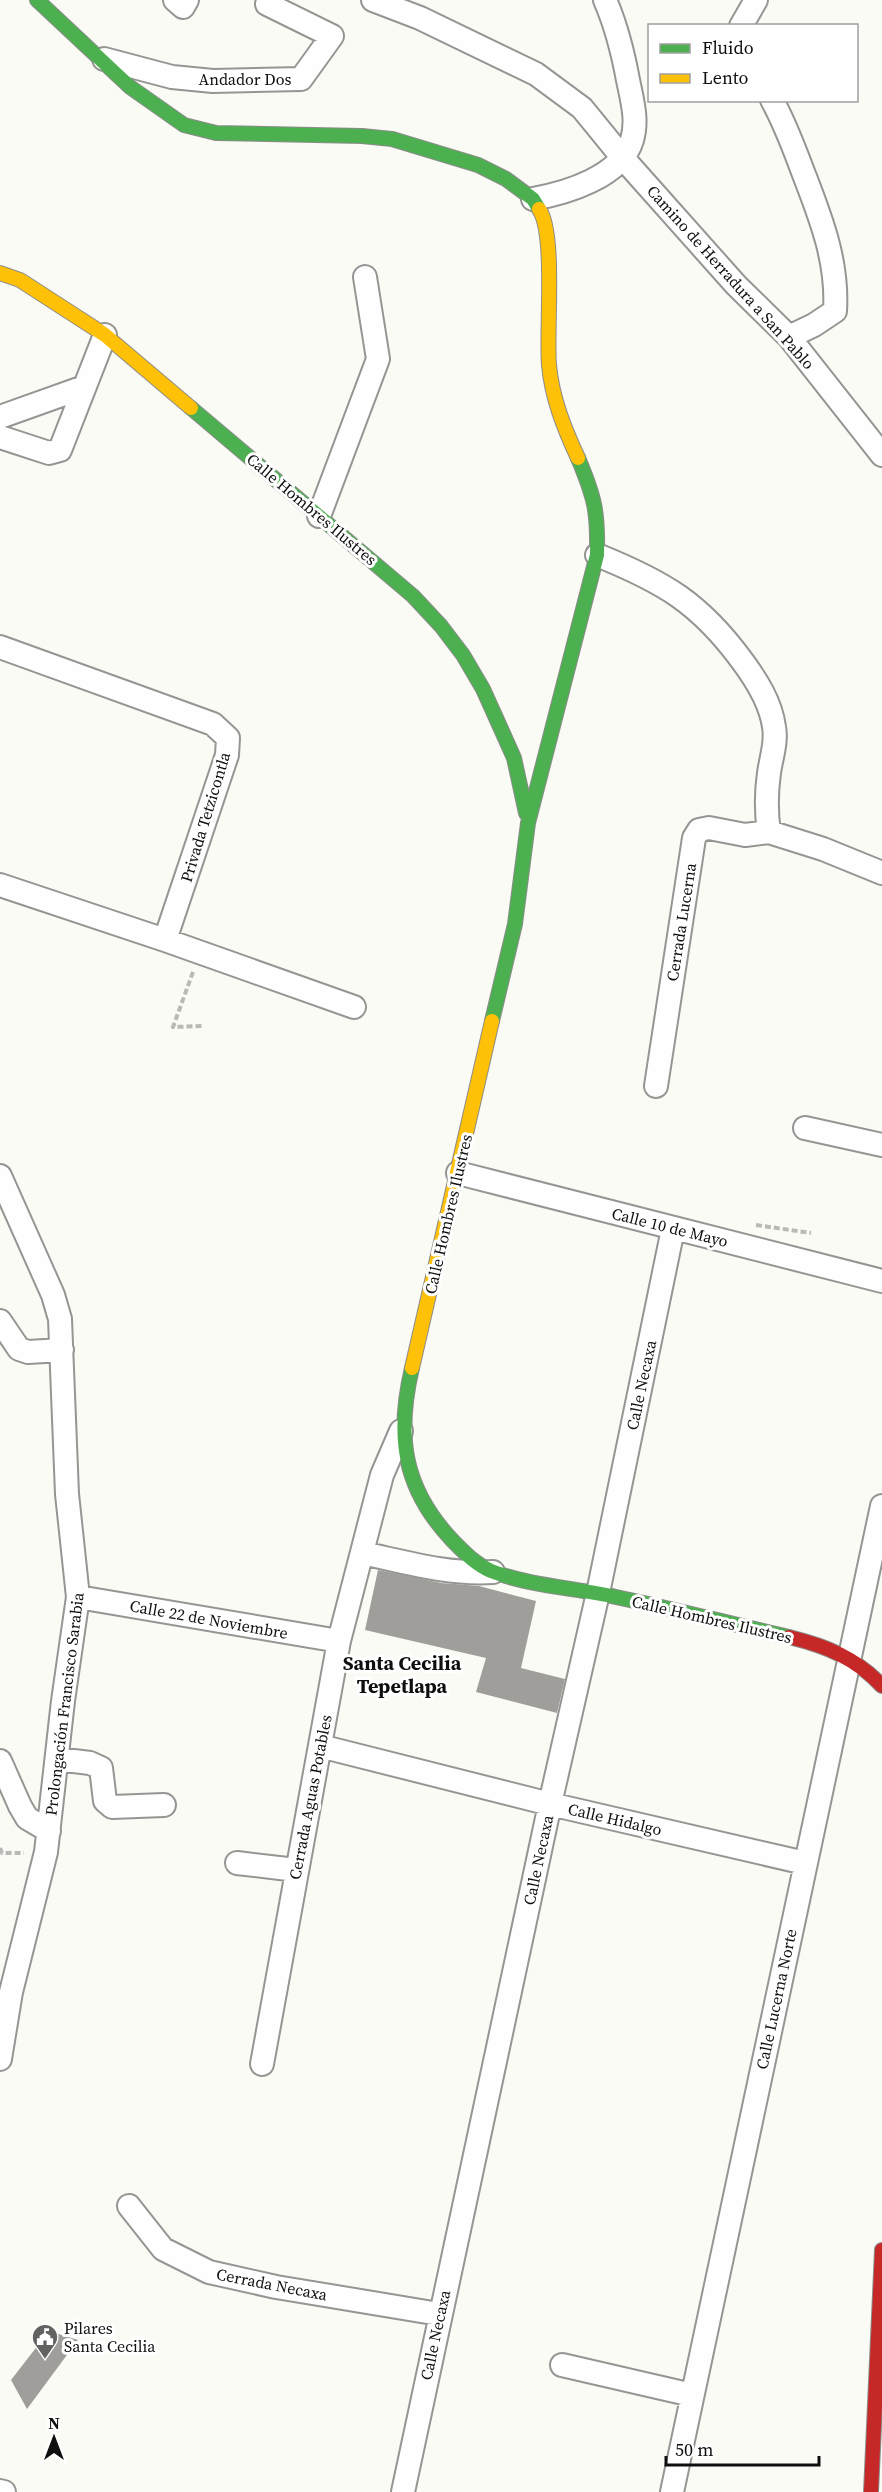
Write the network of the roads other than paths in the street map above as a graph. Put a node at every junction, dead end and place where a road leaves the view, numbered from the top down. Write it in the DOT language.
graph roads {
  1 [pos="37,0"];
  2 [pos="175,0"];
  3 [pos="187,0"];
  4 [pos="269,0"];
  5 [pos="374,0"];
  6 [pos="605,0"];
  7 [pos="756,0"];
  8 [pos="742,24"];
  9 [pos="99,57"];
  10 [pos="773,102"];
  11 [pos="622,157"];
  12 [pos="533,199"];
  13 [pos="0,273"];
  14 [pos="364,277"];
  15 [pos="105,335"];
  16 [pos="789,337"];
  17 [pos="84,387"];
  18 [pos="0,417"];
  19 [pos="0,437"];
  20 [pos="882,455"];
  21 [pos="319,516"];
  22 [pos="597,555"];
  23 [pos="0,647"];
  24 [pos="528,823"];
  25 [pos="769,832"];
  26 [pos="882,873"];
  27 [pos="0,885"];
  28 [pos="165,940"];
  29 [pos="354,1007"];
  30 [pos="656,1086"];
  31 [pos="805,1128"];
  32 [pos="882,1145"];
  33 [pos="458,1173"];
  34 [pos="0,1176"];
  35 [pos="673,1229"];
  36 [pos="882,1281"];
  37 [pos="0,1321"];
  38 [pos="62,1350"];
  39 [pos="401,1431"];
  40 [pos="882,1506"];
  41 [pos="362,1553"];
  42 [pos="494,1572"];
  43 [pos="598,1593"];
  44 [pos="78,1597"];
  45 [pos="339,1641"];
  46 [pos="850,1657"];
  47 [pos="882,1684"];
  48 [pos="320,1746"];
  49 [pos="57,1759"];
  50 [pos="0,1761"];
  51 [pos="550,1804"];
  52 [pos="164,1805"];
  53 [pos="47,1842"];
  54 [pos="237,1863"];
  55 [pos="805,1863"];
  56 [pos="296,1870"];
  57 [pos="6,1989"];
  58 [pos="0,2059"];
  59 [pos="262,2064"];
  60 [pos="129,2206"];
  61 [pos="882,2250"];
  62 [pos="439,2314"];
  63 [pos="562,2365"];
  64 [pos="692,2395"];
  65 [pos="403,2492"];
  66 [pos="672,2492"];
  67 [pos="871,2492"];
  1 -- 9 [label="main road"];
  2 -- 3 [label="street"];
  4 -- 9 [label="street, Andador Dos"];
  5 -- 11 [label="street, Camino de Herradura a San Pablo"];
  6 -- 11 [label="street"];
  7 -- 8 [label="street"];
  9 -- 12 [label="main road"];
  10 -- 16 [label="street"];
  11 -- 12 [label="street"];
  11 -- 16 [label="street, Camino de Herradura a San Pablo"];
  12 -- 22 [label="main road, Calle Hombres Ilustres"];
  13 -- 15 [label="main road, Calle Hombres Ilustres"];
  14 -- 21 [label="street"];
  15 -- 17 [label="street"];
  15 -- 21 [label="main road, Calle Hombres Ilustres"];
  16 -- 20 [label="street, Camino de Herradura a San Pablo"];
  17 -- 18 [label="street"];
  17 -- 19 [label="street"];
  21 -- 24 [label="main road, Calle Hombres Ilustres"];
  22 -- 24 [label="main road, Calle Hombres Ilustres"];
  22 -- 25 [label="street"];
  23 -- 28 [label="street, Privada Tetzicontla"];
  24 -- 33 [label="main road, Calle Hombres Ilustres"];
  25 -- 26 [label="street"];
  25 -- 30 [label="street, Cerrada Lucerna"];
  27 -- 28 [label="street"];
  28 -- 29 [label="street"];
  31 -- 32 [label="street"];
  33 -- 35 [label="street, Calle 10 de Mayo"];
  33 -- 39 [label="main road, Calle Hombres Ilustres"];
  34 -- 38 [label="street, Prolongación Francisco Sarabia"];
  35 -- 36 [label="street, Calle 10 de Mayo"];
  35 -- 43 [label="street, Calle Necaxa"];
  37 -- 38 [label="street"];
  38 -- 44 [label="street, Prolongación Francisco Sarabia"];
  39 -- 41 [label="street, Cerrada Aguas Potables"];
  39 -- 42 [label="main road, Calle Hombres Ilustres"];
  40 -- 46 [label="street, Calle Lucerna Norte"];
  41 -- 42 [label="street, Calle Hombres Ilustres"];
  41 -- 45 [label="street, Cerrada Aguas Potables"];
  42 -- 43 [label="main road, Calle Hombres Ilustres"];
  43 -- 46 [label="main road, Calle Hombres Ilustres"];
  43 -- 51 [label="street, Calle Necaxa"];
  44 -- 45 [label="street, Calle 22 de Noviembre"];
  44 -- 49 [label="street, Prolongación Francisco Sarabia"];
  45 -- 48 [label="street, Cerrada Aguas Potables"];
  46 -- 47 [label="main road, Calle Hombres Ilustres"];
  46 -- 55 [label="street, Calle Lucerna Norte"];
  48 -- 51 [label="street, Calle Hidalgo"];
  48 -- 56 [label="street, Cerrada Aguas Potables"];
  49 -- 52 [label="street"];
  49 -- 53 [label="street, Prolongación Francisco Sarabia"];
  50 -- 53 [label="street"];
  51 -- 55 [label="street, Calle Hidalgo"];
  51 -- 62 [label="street, Calle Necaxa"];
  53 -- 57 [label="street, Prolongación Francisco Sarabia"];
  54 -- 56 [label="street"];
  55 -- 64 [label="street, Calle Lucerna Norte"];
  56 -- 59 [label="street, Cerrada Aguas Potables"];
  57 -- 58 [label="street, Prolongación Francisco Sarabia"];
  60 -- 62 [label="street, Cerrada Necaxa"];
  61 -- 67 [label="main road"];
  62 -- 65 [label="street, Calle Necaxa"];
  63 -- 64 [label="street"];
  64 -- 66 [label="street, Calle Lucerna Norte"];
}
